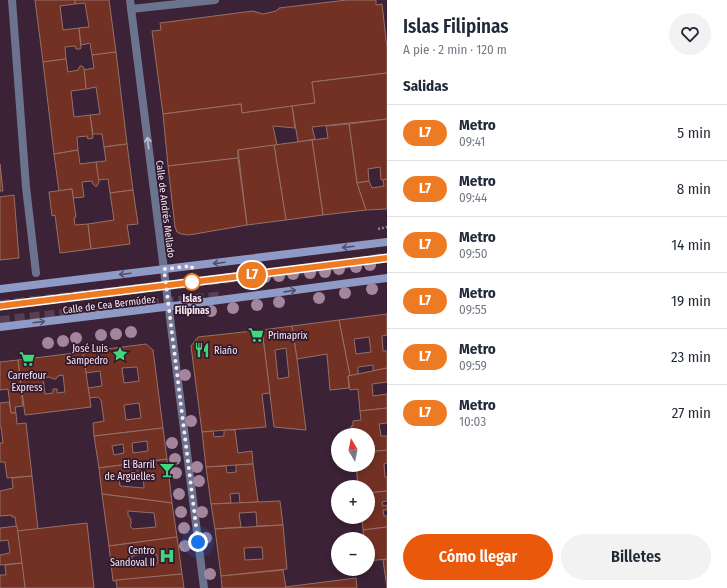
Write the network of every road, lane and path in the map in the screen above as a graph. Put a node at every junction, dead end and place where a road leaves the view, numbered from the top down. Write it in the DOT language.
graph roads {
  1 [pos="12,0"];
  2 [pos="130,0"];
  3 [pos="215,0"];
  4 [pos="131,9"];
  5 [pos="387,228"];
  6 [pos="378,229"];
  7 [pos="387,242"];
  8 [pos="164,269"];
  9 [pos="36,273"];
  10 [pos="387,278"];
  11 [pos="0,289"];
  12 [pos="168,307"];
  13 [pos="0,327"];
  14 [pos="204,588"];
  1 -- 9 [label="street"];
  2 -- 4 [label="street, Calle de Andrés Mellado"];
  3 -- 4 [label="street"];
  8 -- 4 [label="street, Calle de Andrés Mellado, one-way"];
  5 -- 6 [label="path"];
  7 -- 8 [label="street, one-way"];
  8 -- 11 [label="street, one-way"];
  8 -- 12 [label="street, Calle de Andrés Mellado"];
  12 -- 10 [label="street, Calle de Cea Bermúdez, one-way"];
  13 -- 12 [label="street, Calle de Cea Bermúdez, one-way"];
  12 -- 14 [label="street, Calle de Andrés Mellado"];
}
